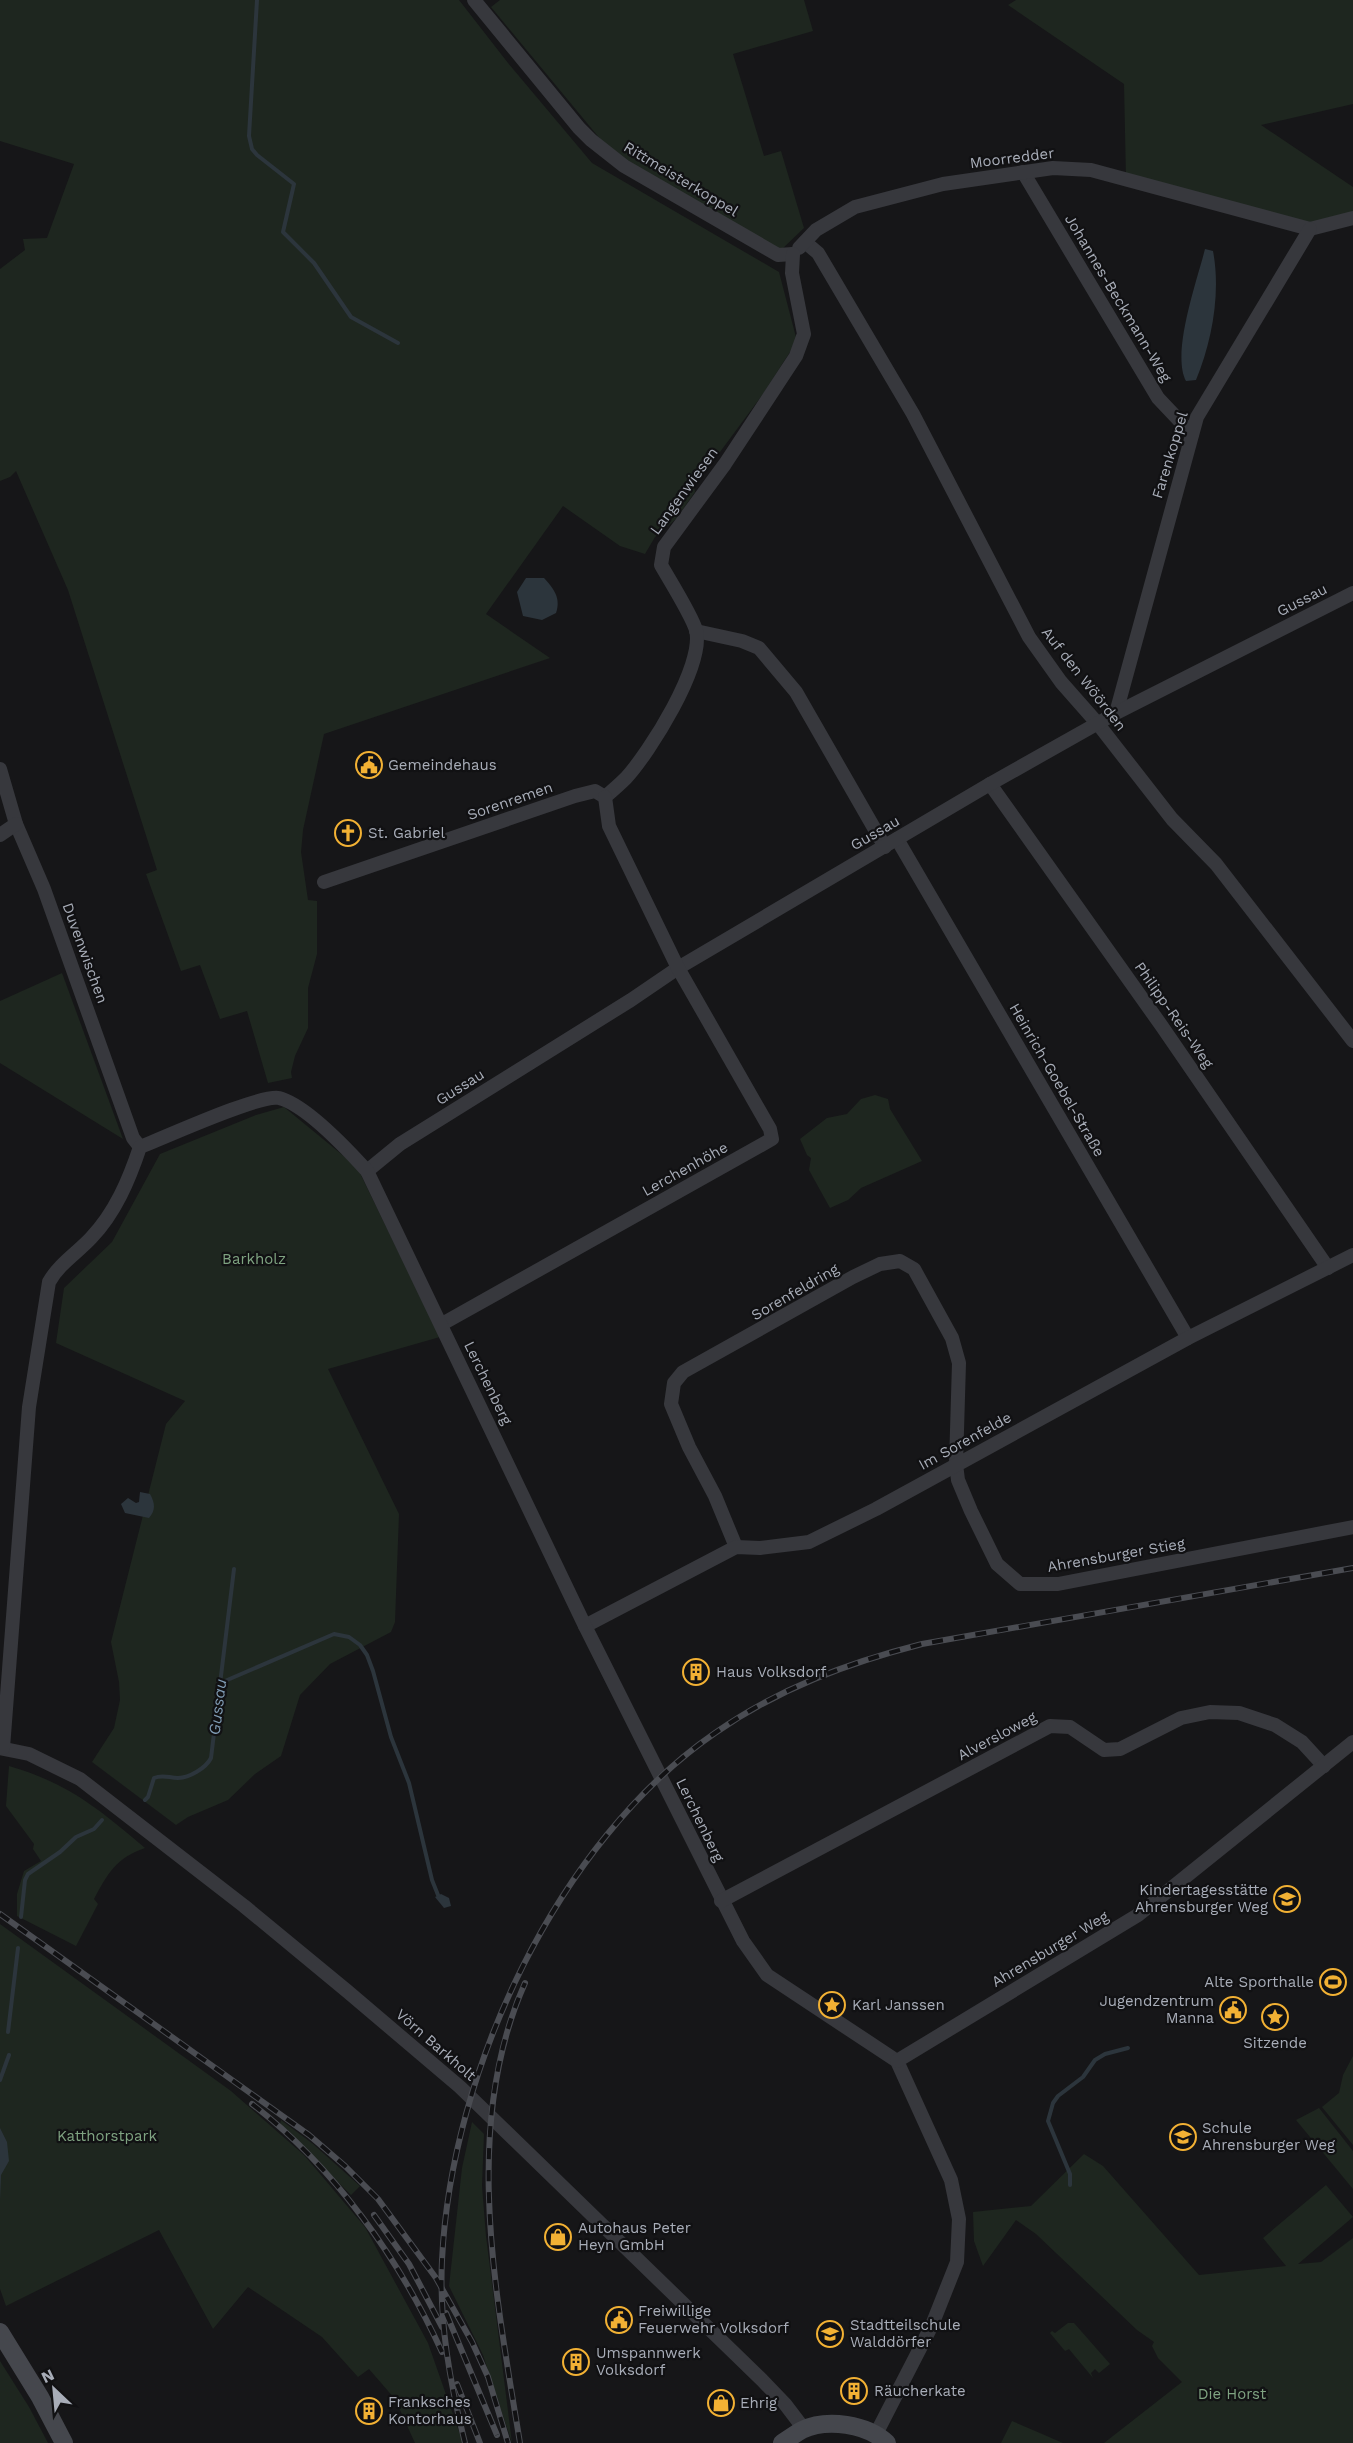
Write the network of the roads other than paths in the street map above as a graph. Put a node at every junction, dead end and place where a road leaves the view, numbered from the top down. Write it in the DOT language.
graph roads {
  1 [pos="474,0"];
  2 [pos="1023,172"];
  3 [pos="1353,218"];
  4 [pos="1310,229"];
  5 [pos="805,242"];
  6 [pos="793,254"];
  7 [pos="1192,434"];
  8 [pos="1353,593"];
  9 [pos="696,631"];
  10 [pos="1116,713"];
  11 [pos="1098,724"];
  12 [pos="0,769"];
  13 [pos="990,784"];
  14 [pos="605,797"];
  15 [pos="16,824"];
  16 [pos="0,835"];
  17 [pos="891,843"];
  18 [pos="324,882"];
  19 [pos="678,968"];
  20 [pos="1353,1041"];
  21 [pos="140,1147"];
  22 [pos="367,1171"];
  23 [pos="1353,1255"];
  24 [pos="1328,1268"];
  25 [pos="442,1324"];
  26 [pos="1188,1338"];
  27 [pos="957,1464"];
  28 [pos="1353,1527"];
  29 [pos="736,1547"];
  30 [pos="585,1626"];
  31 [pos="1353,1742"];
  32 [pos="1,1748"];
  33 [pos="1324,1767"];
  34 [pos="721,1901"];
  35 [pos="897,2061"];
  36 [pos="0,2332"];
  37 [pos="804,2429"];
  38 [pos="881,2438"];
  39 [pos="64,2443"];
  40 [pos="782,2443"];
  1 -- 6 [label="street, Rittmeisterkoppel"];
  2 -- 4 [label="street, Moorredder"];
  2 -- 5 [label="street, Moorredder"];
  2 -- 7 [label="street, Johannes-Beckmann-Weg"];
  3 -- 4 [label="street, Moorredder"];
  4 -- 7 [label="street, Farenkoppel"];
  5 -- 6 [label="street, Moorredder"];
  5 -- 11 [label="street, Auf den Wöörden"];
  6 -- 9 [label="street, Langenwiesen"];
  7 -- 10 [label="street, Farenkoppel"];
  8 -- 10 [label="street, Gussau"];
  9 -- 14 [label="street"];
  9 -- 17 [label="street, Heinrich-Goebel-Straße"];
  10 -- 11 [label="street, Gussau"];
  11 -- 13 [label="street, Gussau"];
  11 -- 20 [label="street, Auf den Wöörden"];
  12 -- 15 [label="street, Duvenwischen"];
  13 -- 17 [label="street, Gussau"];
  13 -- 24 [label="street, Philipp-Reis-Weg"];
  14 -- 18 [label="street, Sorenremen"];
  14 -- 19 [label="street"];
  15 -- 16 [label="street"];
  15 -- 21 [label="street, Duvenwischen"];
  17 -- 19 [label="street, Gussau"];
  17 -- 26 [label="street, Heinrich-Goebel-Straße"];
  19 -- 22 [label="street, Gussau"];
  19 -- 25 [label="street, Lerchenhöhe"];
  21 -- 22 [label="street"];
  21 -- 32 [label="street"];
  22 -- 25 [label="street, Lerchenberg"];
  23 -- 24 [label="street, Im Sorenfelde"];
  24 -- 26 [label="street, Im Sorenfelde"];
  25 -- 30 [label="street, Lerchenberg"];
  26 -- 27 [label="street, Im Sorenfelde"];
  27 -- 28 [label="street, Ahrensburger Stieg"];
  27 -- 29 [label="street, Im Sorenfelde"];
  27 -- 29 [label="street, Sorenfeldring"];
  29 -- 30 [label="street, Im Sorenfelde"];
  30 -- 34 [label="street, Lerchenberg"];
  31 -- 33 [label="street, Ahrensburger Weg"];
  32 -- 37 [label="street, Vörn Barkholt"];
  33 -- 34 [label="street, Alversloweg"];
  33 -- 35 [label="street, Ahrensburger Weg"];
  34 -- 35 [label="street, Lerchenberg"];
  35 -- 38 [label="street"];
  36 -- 39 [label="main road"];
  37 -- 38 [label="main road"];
  37 -- 40 [label="main road"];
}
